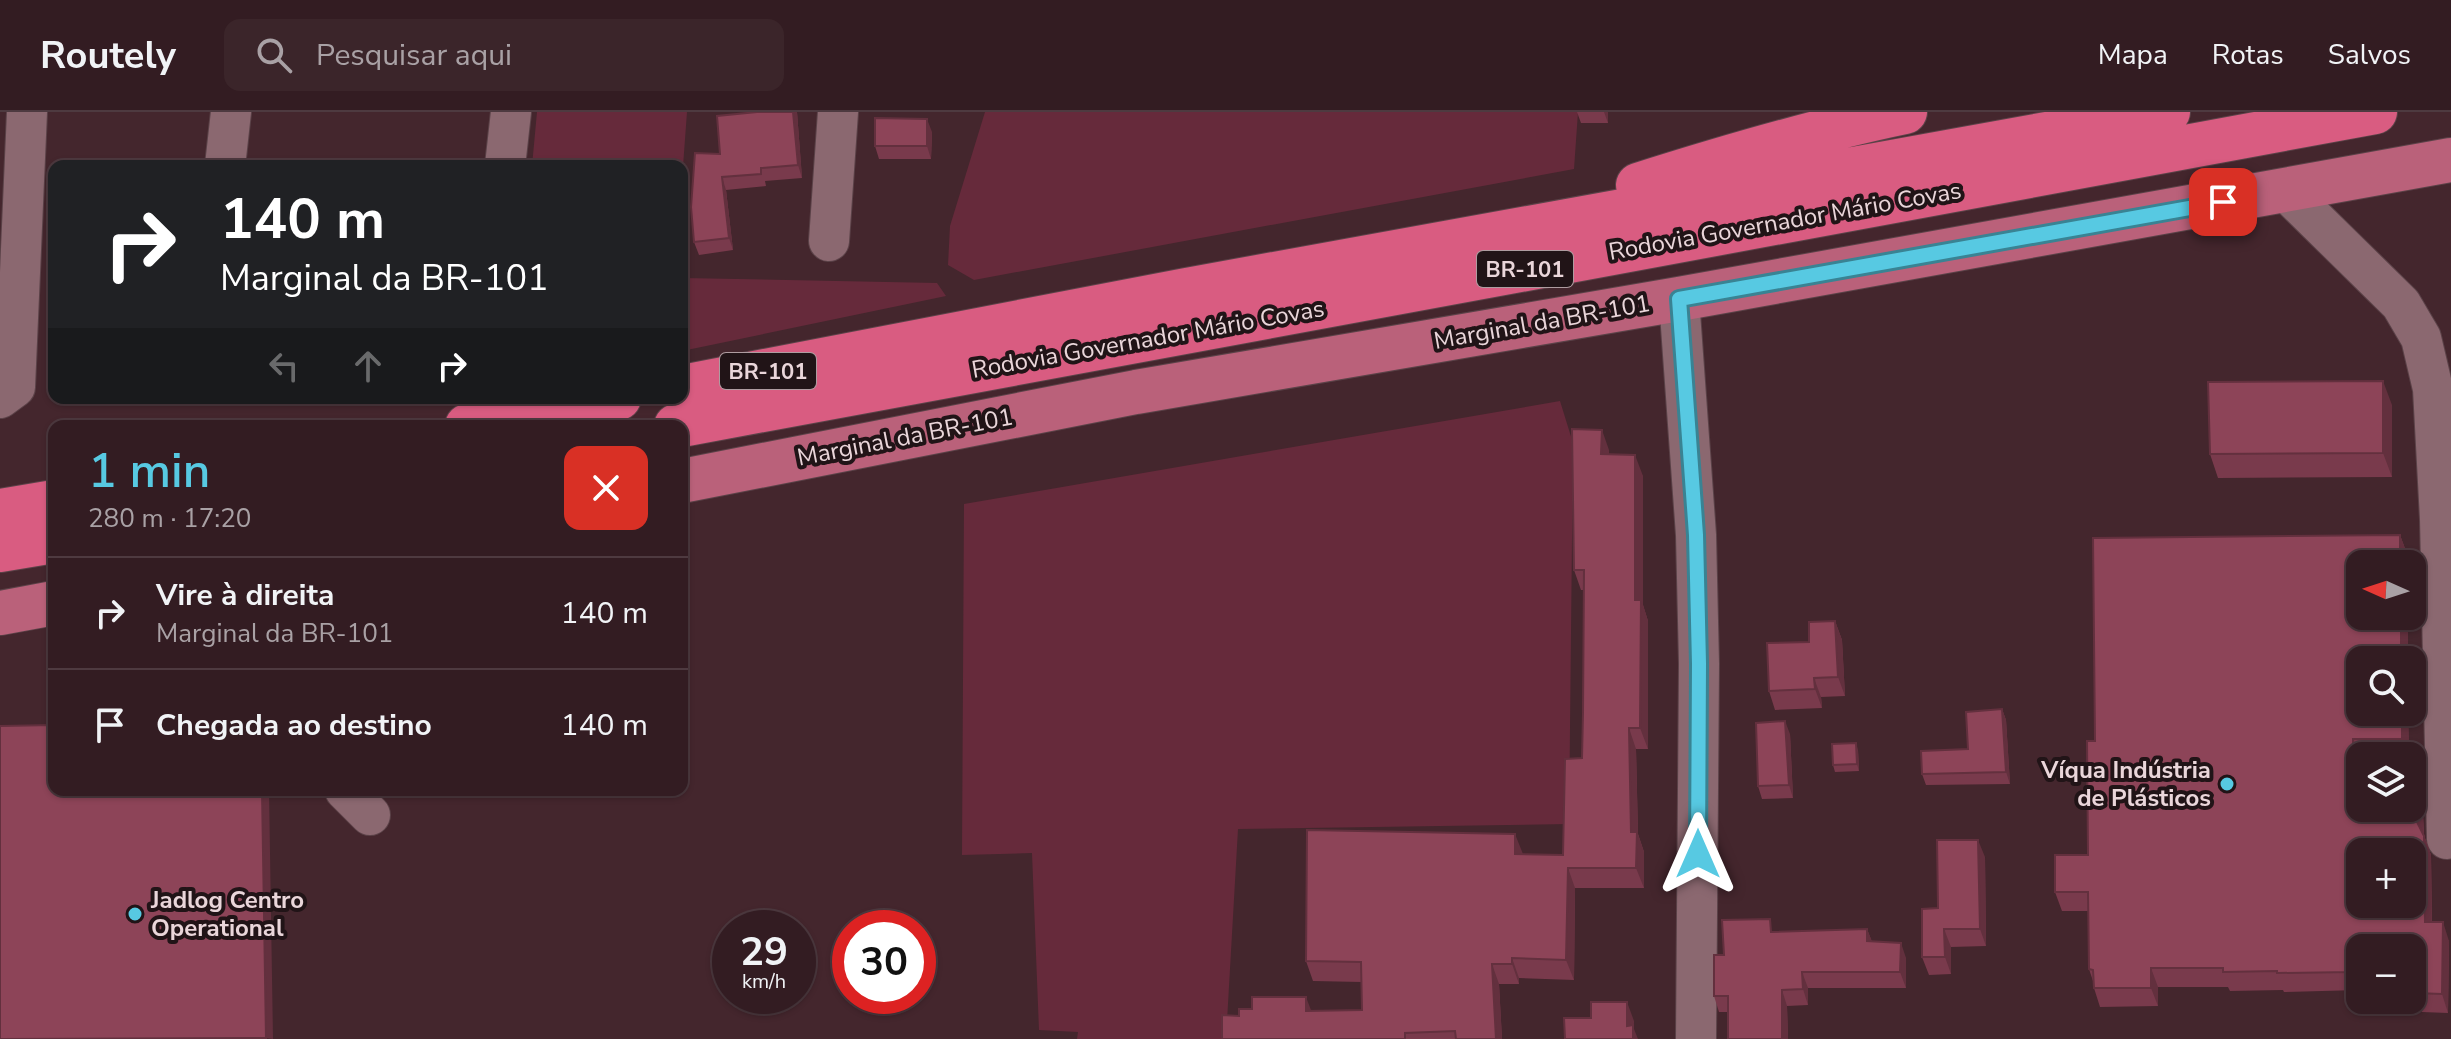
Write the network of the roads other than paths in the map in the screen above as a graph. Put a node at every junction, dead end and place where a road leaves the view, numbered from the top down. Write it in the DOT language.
graph roads {
  1 [pos="27,112"];
  2 [pos="231,112"];
  3 [pos="511,112"];
  4 [pos="838,112"];
  5 [pos="1905,112"];
  6 [pos="2168,112"];
  7 [pos="2375,112"];
  8 [pos="226,160"];
  9 [pos="506,160"];
  10 [pos="2451,160"];
  11 [pos="2285,190"];
  12 [pos="1474,238"];
  13 [pos="829,241"];
  14 [pos="1679,299"];
  15 [pos="688,386"];
  16 [pos="0,398"];
  17 [pos="586,404"];
  18 [pos="500,420"];
  19 [pos="688,424"];
  20 [pos="688,480"];
  21 [pos="48,503"];
  22 [pos="0,511"];
  23 [pos="48,542"];
  24 [pos="0,550"];
  25 [pos="48,604"];
  26 [pos="0,613"];
  27 [pos="2447,839"];
  28 [pos="1696,1039"];
  1 -- 16 [label="street"];
  2 -- 8 [label="street"];
  3 -- 9 [label="street"];
  4 -- 13 [label="street"];
  5 -- 12 [label="highway"];
  6 -- 12 [label="highway, Rodovia Governador Mário Covas / BR-101"];
  7 -- 19 [label="highway, Rodovia Governador Mário Covas / BR-101"];
  10 -- 11 [label="main road, Marginal da BR-101"];
  11 -- 14 [label="main road, Marginal da BR-101"];
  11 -- 27 [label="street"];
  12 -- 15 [label="highway, Rodovia Governador Mário Covas / BR-101"];
  14 -- 20 [label="main road, Marginal da BR-101"];
  14 -- 28 [label="street"];
  17 -- 18 [label="highway"];
  21 -- 22 [label="highway"];
  23 -- 24 [label="highway"];
  25 -- 26 [label="main road"];
}
